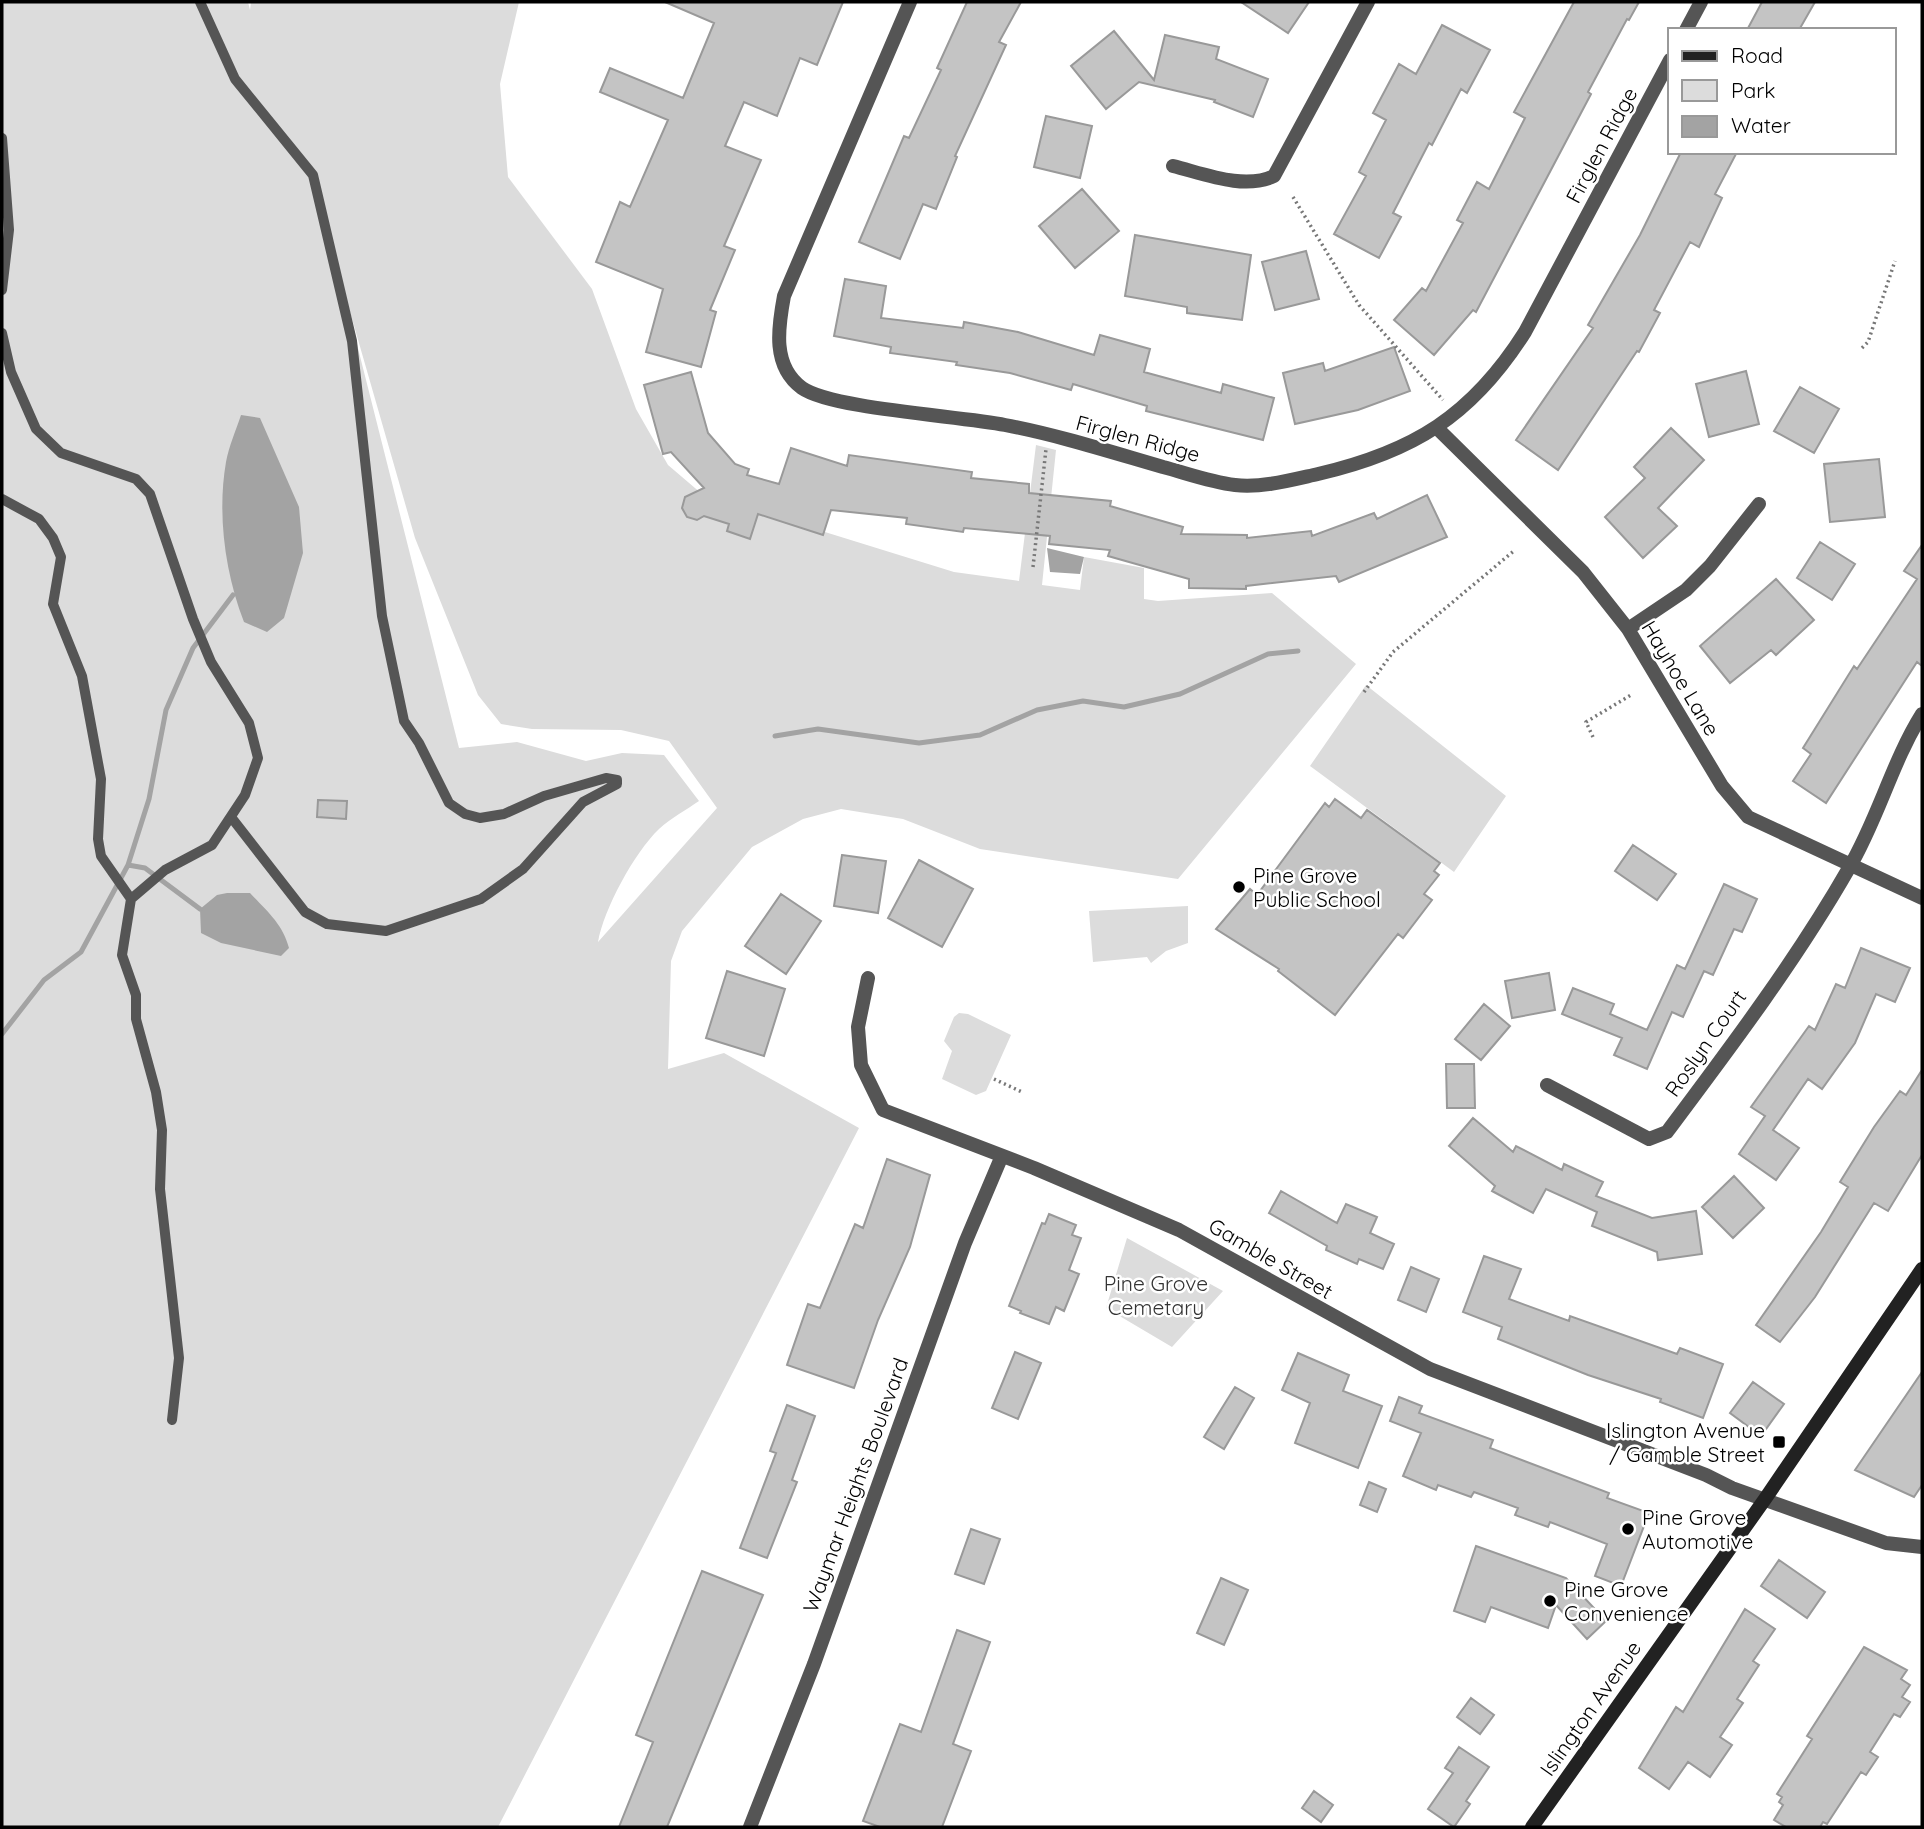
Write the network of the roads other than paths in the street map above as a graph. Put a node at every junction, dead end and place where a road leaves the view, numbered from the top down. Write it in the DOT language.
graph roads {
  1 [pos="200,2"];
  2 [pos="910,2"];
  3 [pos="1368,2"];
  4 [pos="1701,2"];
  5 [pos="1687,28"];
  6 [pos="1668,66"];
  7 [pos="2,138"];
  8 [pos="1173,166"];
  9 [pos="2,290"];
  10 [pos="2,332"];
  11 [pos="1438,429"];
  12 [pos="2,499"];
  13 [pos="1759,504"];
  14 [pos="1628,629"];
  15 [pos="1922,714"];
  16 [pos="231,817"];
  17 [pos="1851,866"];
  18 [pos="128,896"];
  19 [pos="1922,898"];
  20 [pos="868,978"];
  21 [pos="1547,1086"];
  22 [pos="1000,1158"];
  23 [pos="1922,1269"];
  24 [pos="172,1420"];
  25 [pos="1765,1499"];
  26 [pos="1922,1547"];
  27 [pos="750,1827"];
  28 [pos="1532,1827"];
  1 -- 16 [label="lane"];
  2 -- 11 [label="street, Firglen Ridge"];
  3 -- 8 [label="street"];
  4 -- 5 [label="street"];
  6 -- 11 [label="street, Firglen Ridge"];
  7 -- 9 [label="lane"];
  10 -- 16 [label="lane"];
  11 -- 14 [label="street, Hayhoe Lane"];
  12 -- 18 [label="lane"];
  13 -- 14 [label="street"];
  14 -- 17 [label="street, Hayhoe Lane"];
  15 -- 17 [label="street, Roslyn Court"];
  16 -- 18 [label="lane"];
  17 -- 19 [label="street, Hayhoe Lane"];
  17 -- 21 [label="street, Roslyn Court"];
  18 -- 24 [label="lane"];
  20 -- 22 [label="street, Gamble Street"];
  22 -- 25 [label="street, Gamble Street"];
  22 -- 27 [label="street, Waymar Heights Boulevard"];
  23 -- 25 [label="main road, Islington Avenue"];
  25 -- 26 [label="street, Gamble Street"];
  25 -- 28 [label="main road, Islington Avenue"];
}
